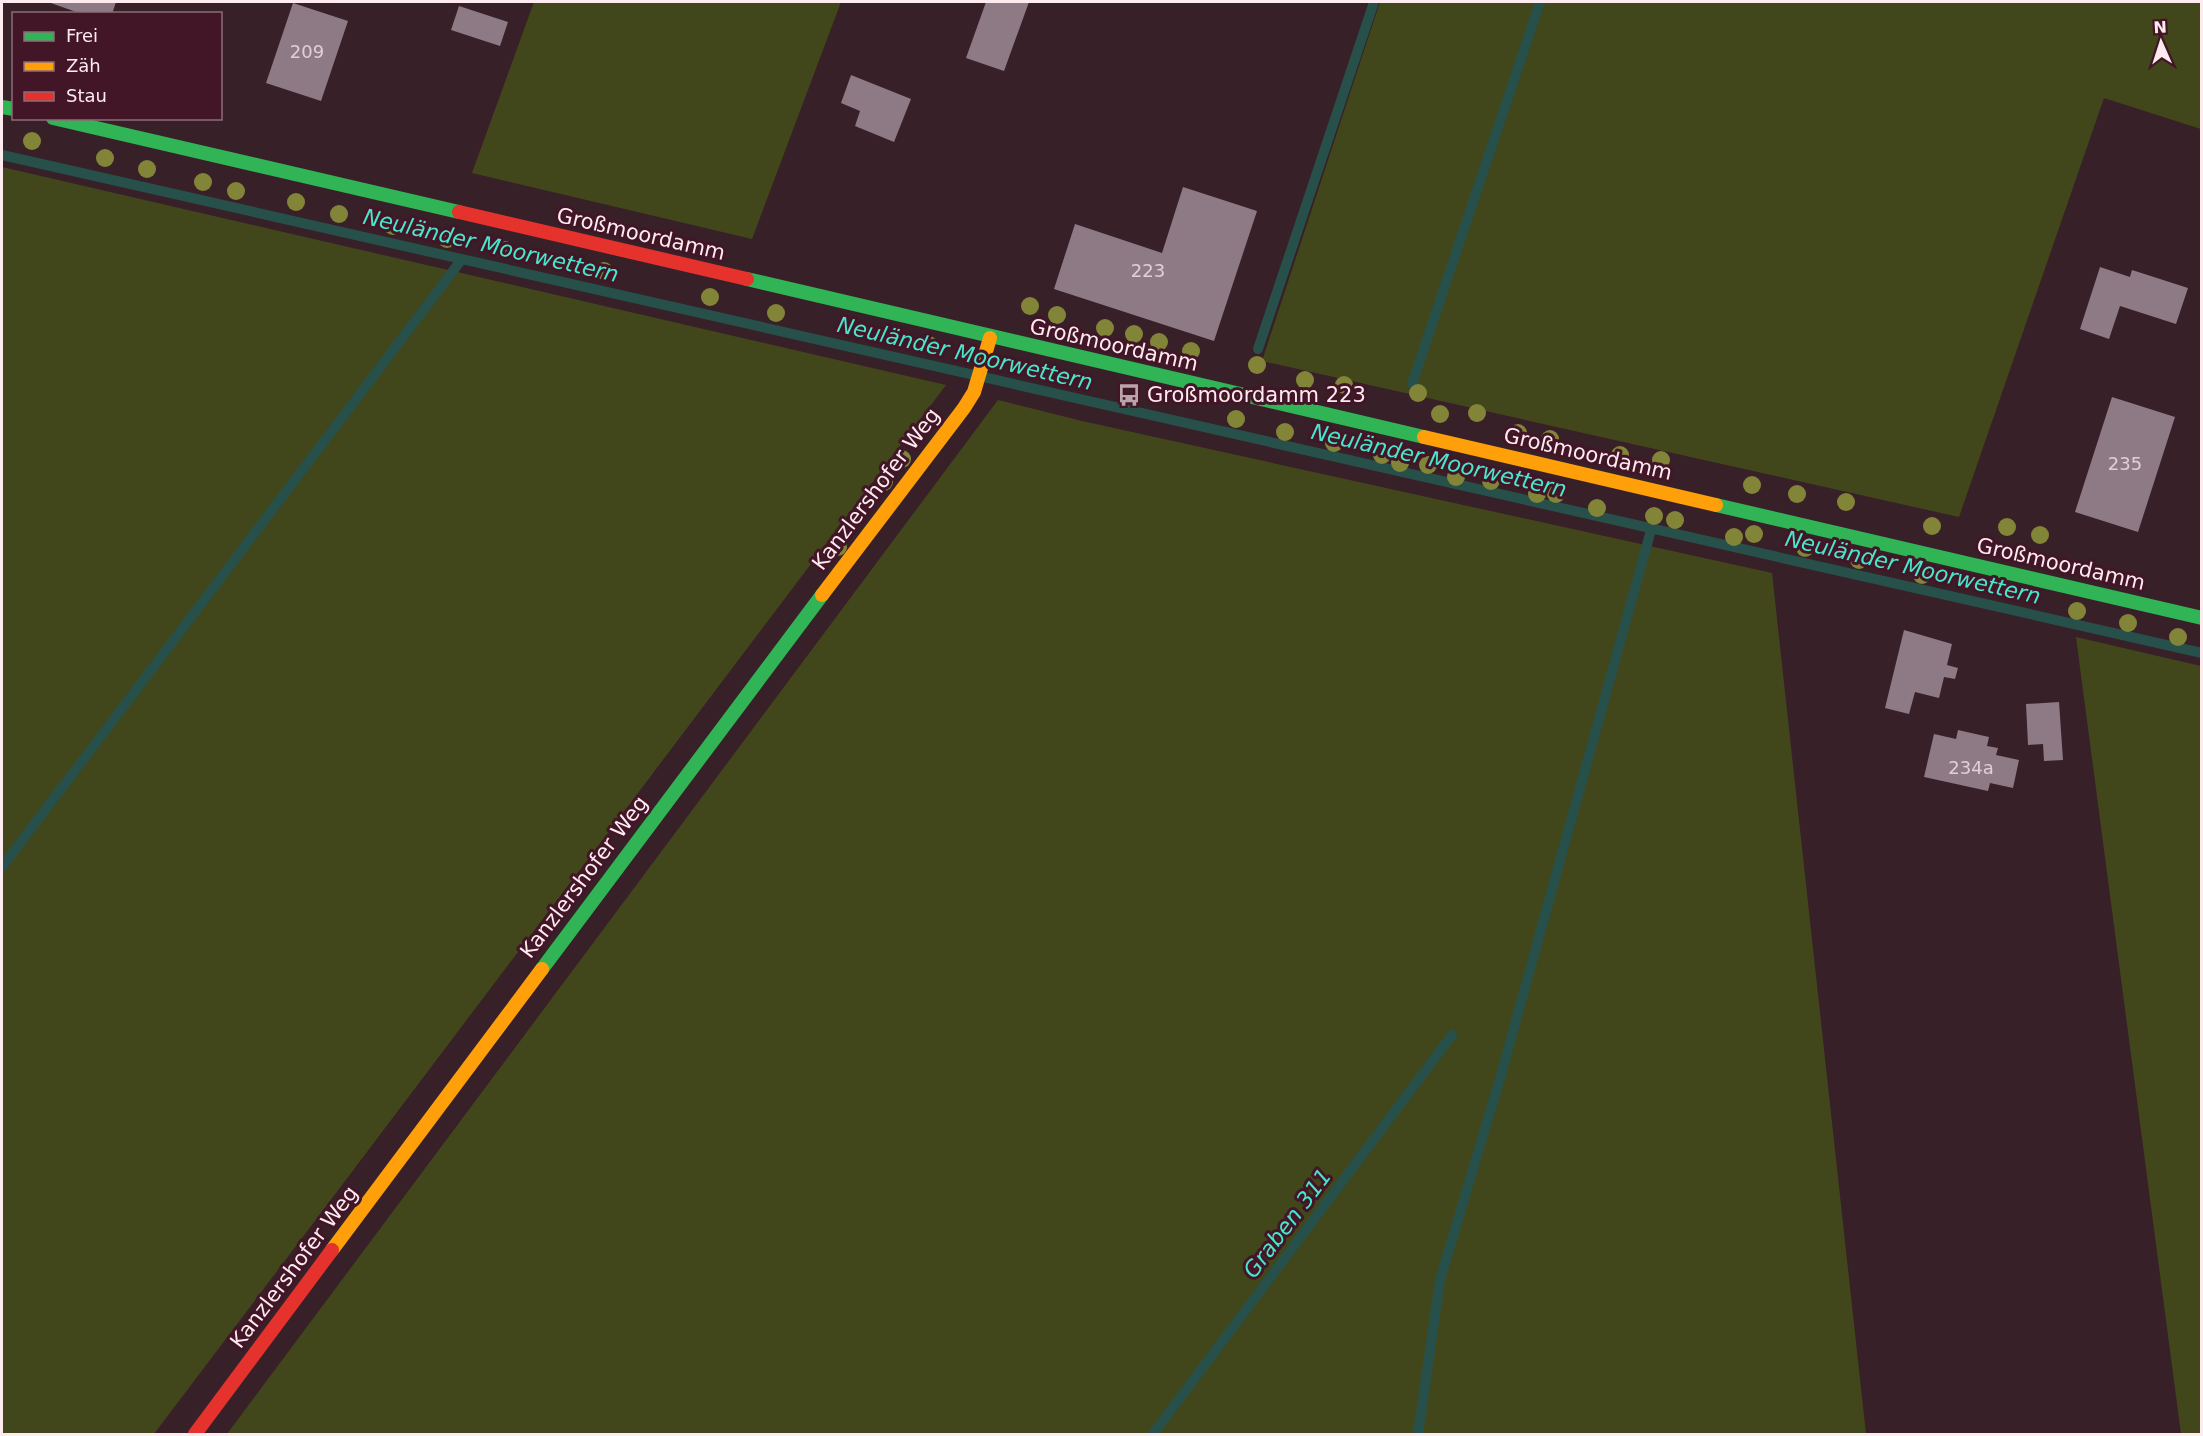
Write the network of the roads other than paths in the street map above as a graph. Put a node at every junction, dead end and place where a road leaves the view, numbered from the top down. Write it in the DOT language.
graph roads {
  1 [pos="62,120"];
  2 [pos="990,338"];
  3 [pos="2202,618"];
  4 [pos="195,1434"];
  1 -- 2 [label="street, Großmoordamm"];
  2 -- 3 [label="street, Großmoordamm"];
  2 -- 4 [label="street, Kanzlershofer Weg"];
}
